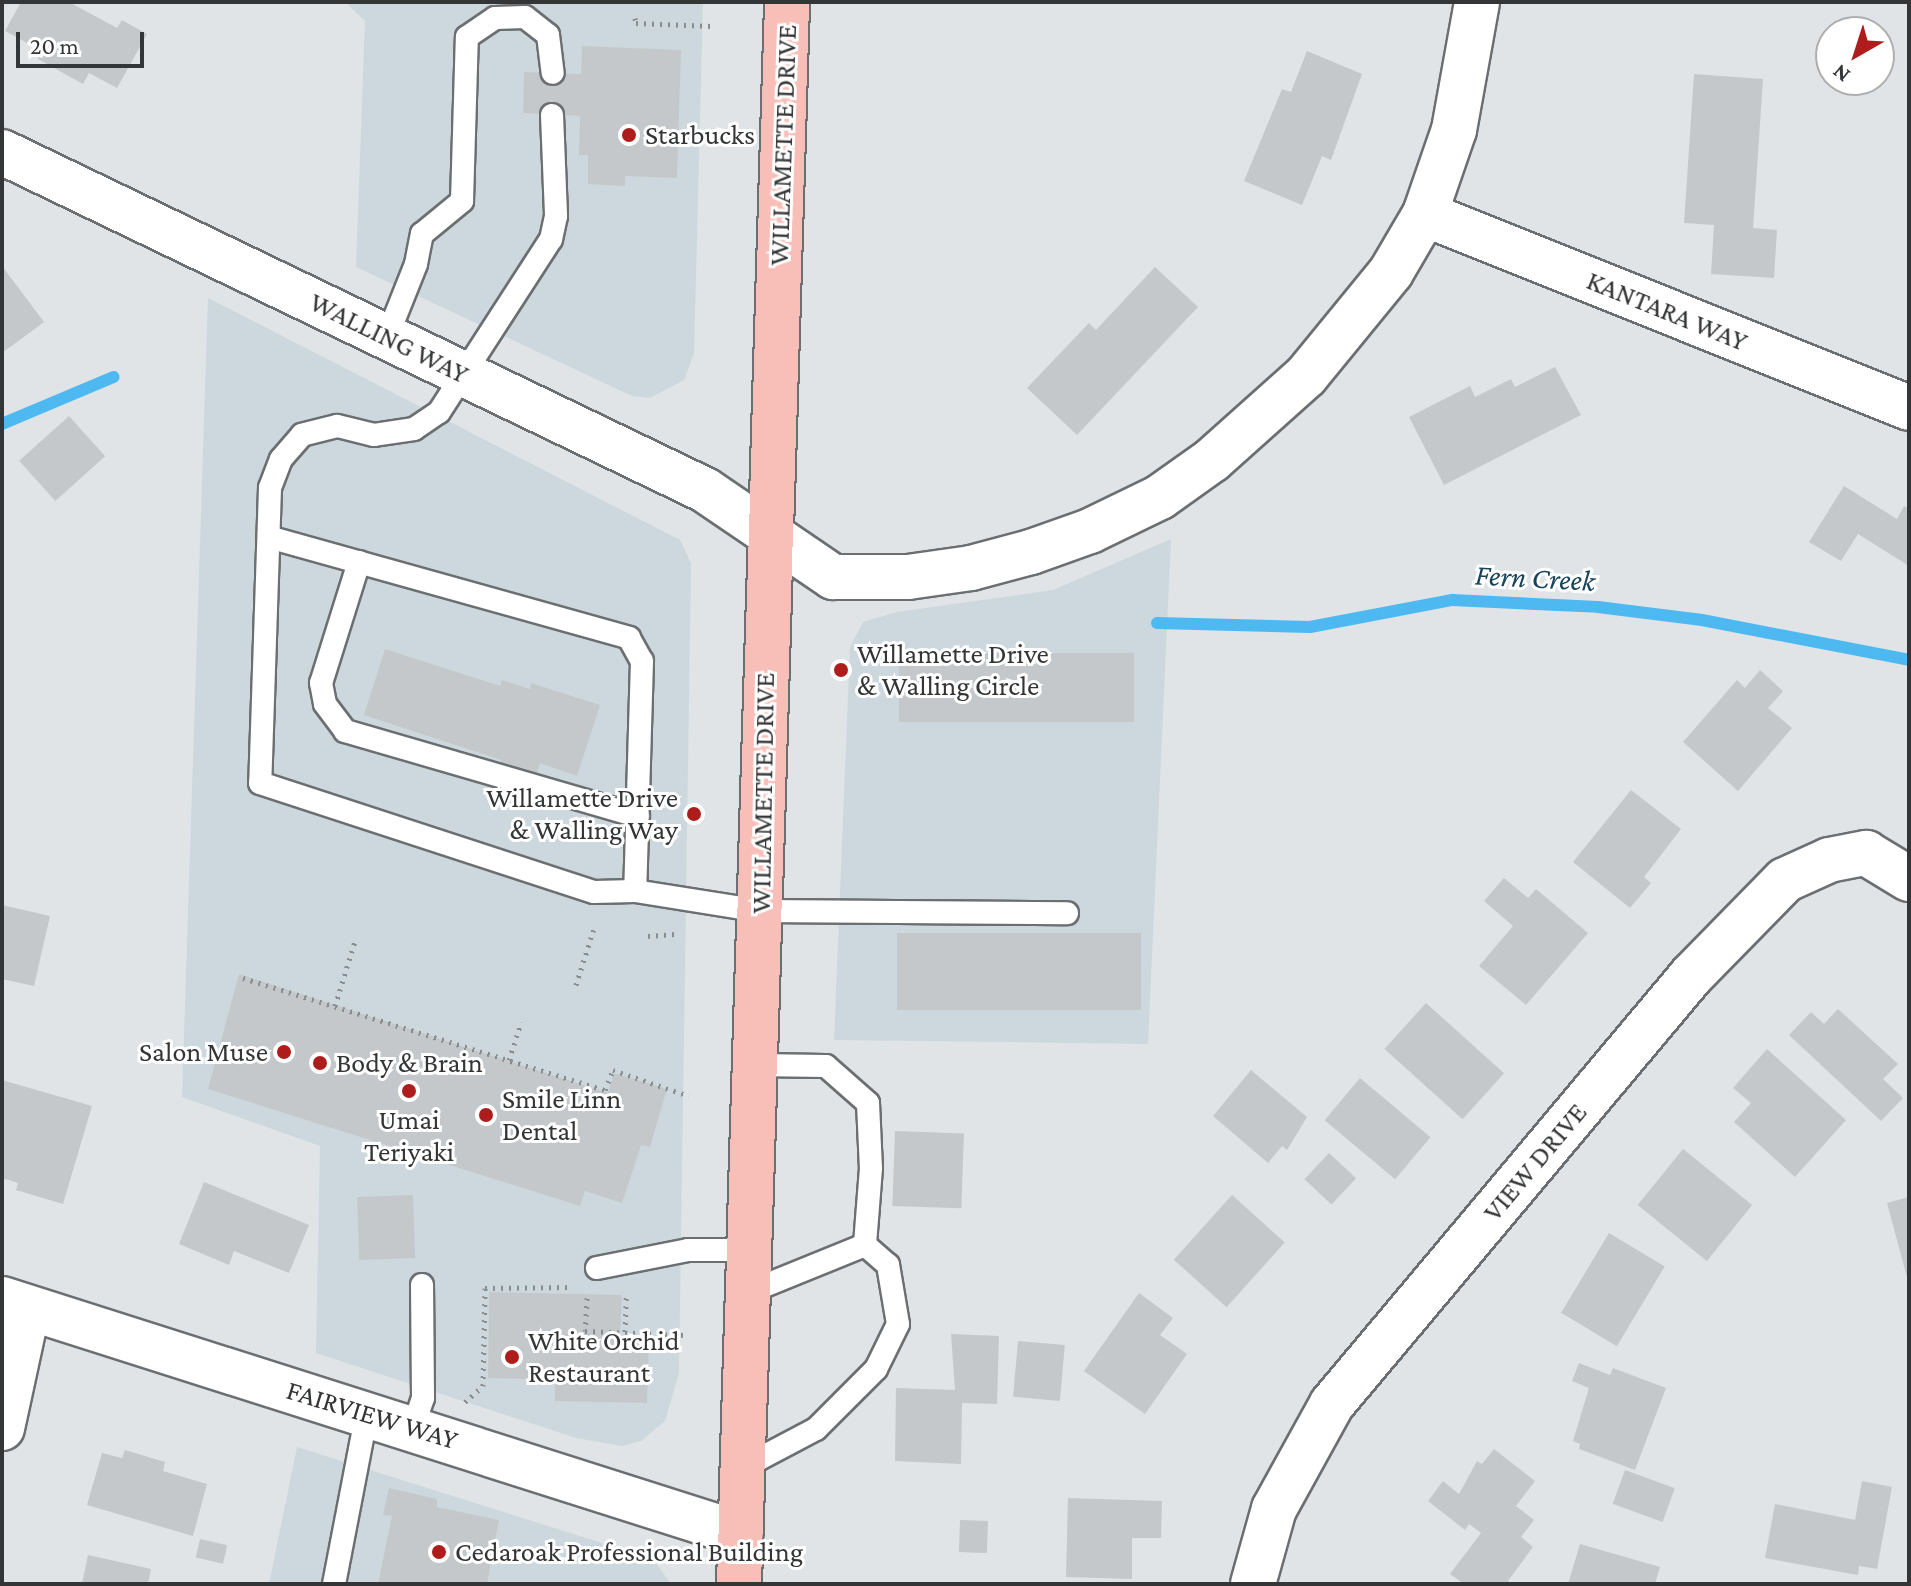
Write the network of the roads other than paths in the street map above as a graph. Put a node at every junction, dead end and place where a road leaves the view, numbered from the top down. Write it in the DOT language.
graph roads {
  1 [pos="787,2"];
  2 [pos="1477,2"];
  3 [pos="553,73"];
  4 [pos="552,115"];
  5 [pos="2,152"];
  6 [pos="1425,214"];
  7 [pos="387,337"];
  8 [pos="465,376"];
  9 [pos="1909,408"];
  10 [pos="770,534"];
  11 [pos="272,538"];
  12 [pos="359,562"];
  13 [pos="638,816"];
  14 [pos="1909,847"];
  15 [pos="1866,853"];
  16 [pos="1909,879"];
  17 [pos="635,891"];
  18 [pos="761,911"];
  19 [pos="1067,913"];
  20 [pos="755,1065"];
  21 [pos="865,1245"];
  22 [pos="748,1250"];
  23 [pos="597,1268"];
  24 [pos="422,1285"];
  25 [pos="747,1293"];
  26 [pos="15,1304"];
  27 [pos="367,1413"];
  28 [pos="413,1427"];
  29 [pos="2,1428"];
  30 [pos="742,1468"];
  31 [pos="740,1534"];
  32 [pos="334,1584"];
  33 [pos="739,1584"];
  34 [pos="1253,1584"];
  1 -- 10 [label="main road, WILLAMETTE DRIVE"];
  2 -- 6 [label="street, WALLING WAY"];
  3 -- 7 [label="lane"];
  4 -- 8 [label="lane"];
  5 -- 7 [label="street, WALLING WAY"];
  6 -- 9 [label="street, KANTARA WAY"];
  6 -- 10 [label="street, WALLING WAY"];
  7 -- 8 [label="street, WALLING WAY"];
  8 -- 10 [label="street, WALLING WAY"];
  8 -- 11 [label="lane"];
  10 -- 18 [label="main road, WILLAMETTE DRIVE"];
  11 -- 12 [label="lane"];
  11 -- 17 [label="lane"];
  12 -- 13 [label="lane"];
  12 -- 13 [label="lane"];
  13 -- 17 [label="lane"];
  14 -- 15 [label="street, VIEW DRIVE"];
  15 -- 16 [label="street"];
  15 -- 34 [label="street, VIEW DRIVE"];
  17 -- 18 [label="lane"];
  18 -- 19 [label="lane"];
  18 -- 20 [label="main road, WILLAMETTE DRIVE"];
  20 -- 21 [label="lane"];
  20 -- 22 [label="main road, WILLAMETTE DRIVE"];
  21 -- 25 [label="lane"];
  21 -- 30 [label="lane"];
  22 -- 23 [label="lane"];
  22 -- 25 [label="main road, WILLAMETTE DRIVE"];
  24 -- 28 [label="lane"];
  25 -- 30 [label="main road, WILLAMETTE DRIVE"];
  26 -- 27 [label="street, FAIRVIEW WAY"];
  26 -- 29 [label="street"];
  27 -- 28 [label="street, FAIRVIEW WAY"];
  27 -- 32 [label="lane"];
  28 -- 31 [label="street, FAIRVIEW WAY"];
  30 -- 31 [label="main road, WILLAMETTE DRIVE"];
  31 -- 33 [label="main road, WILLAMETTE DRIVE"];
}
